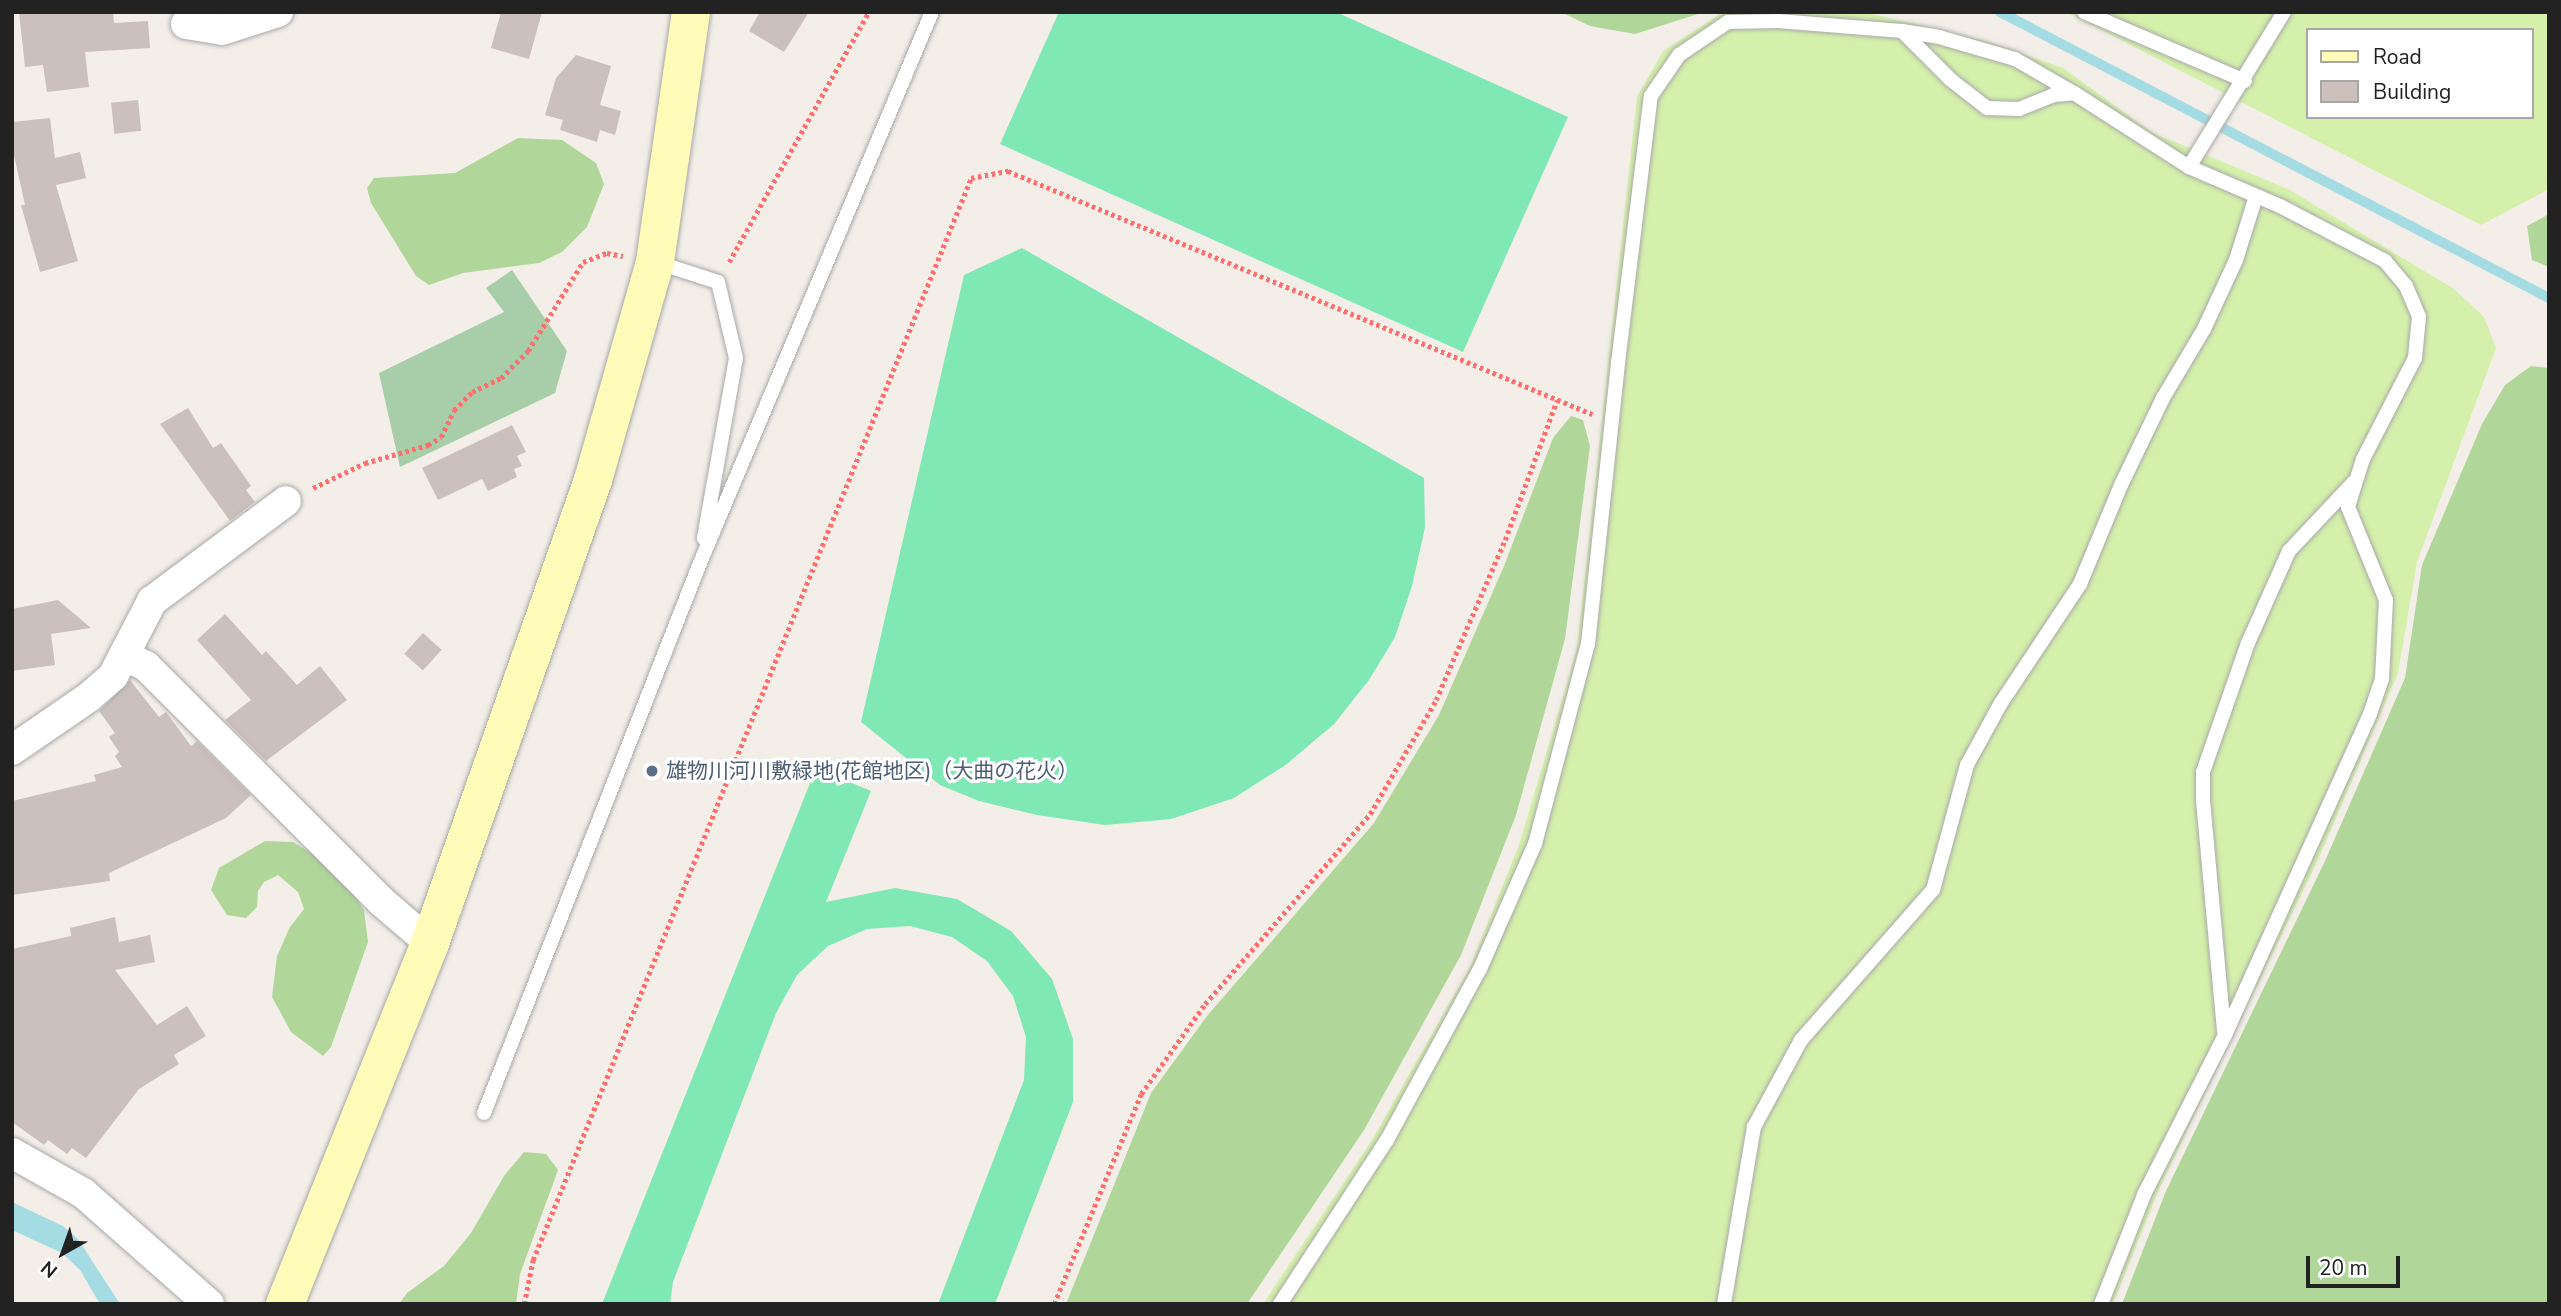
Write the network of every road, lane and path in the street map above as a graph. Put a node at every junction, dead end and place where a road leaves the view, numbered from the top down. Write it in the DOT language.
graph roads {
  1 [pos="278,12"];
  2 [pos="691,12"];
  3 [pos="869,12"];
  4 [pos="932,12"];
  5 [pos="2084,12"];
  6 [pos="2284,12"];
  7 [pos="186,24"];
  8 [pos="1902,31"];
  9 [pos="2245,81"];
  10 [pos="2074,93"];
  11 [pos="2191,164"];
  12 [pos="2256,196"];
  13 [pos="655,262"];
  14 [pos="718,282"];
  15 [pos="1557,400"];
  16 [pos="1611,423"];
  17 [pos="2357,478"];
  18 [pos="286,501"];
  19 [pos="700,563"];
  20 [pos="124,655"];
  21 [pos="12,750"];
  22 [pos="430,943"];
  23 [pos="2225,1035"];
  24 [pos="484,1113"];
  25 [pos="12,1153"];
  26 [pos="209,1304"];
  27 [pos="285,1304"];
  28 [pos="524,1304"];
  29 [pos="1054,1304"];
  30 [pos="1280,1304"];
  31 [pos="1724,1304"];
  32 [pos="2101,1304"];
  1 -- 7 [label="street"];
  2 -- 13 [label="street"];
  3 -- 14 [label="path"];
  4 -- 19 [label="lane"];
  5 -- 9 [label="lane"];
  6 -- 9 [label="lane"];
  8 -- 10 [label="lane"];
  8 -- 10 [label="lane"];
  8 -- 16 [label="lane"];
  9 -- 11 [label="lane"];
  10 -- 11 [label="lane"];
  11 -- 12 [label="lane"];
  12 -- 17 [label="lane"];
  12 -- 31 [label="lane"];
  13 -- 14 [label="lane"];
  13 -- 18 [label="path"];
  13 -- 22 [label="street"];
  14 -- 19 [label="lane"];
  15 -- 16 [label="path"];
  15 -- 28 [label="path"];
  15 -- 29 [label="path"];
  16 -- 30 [label="lane"];
  17 -- 23 [label="lane"];
  17 -- 23 [label="lane"];
  18 -- 20 [label="street"];
  19 -- 24 [label="lane"];
  20 -- 21 [label="street"];
  20 -- 22 [label="street"];
  22 -- 27 [label="street"];
  23 -- 32 [label="lane"];
  25 -- 26 [label="street"];
}
